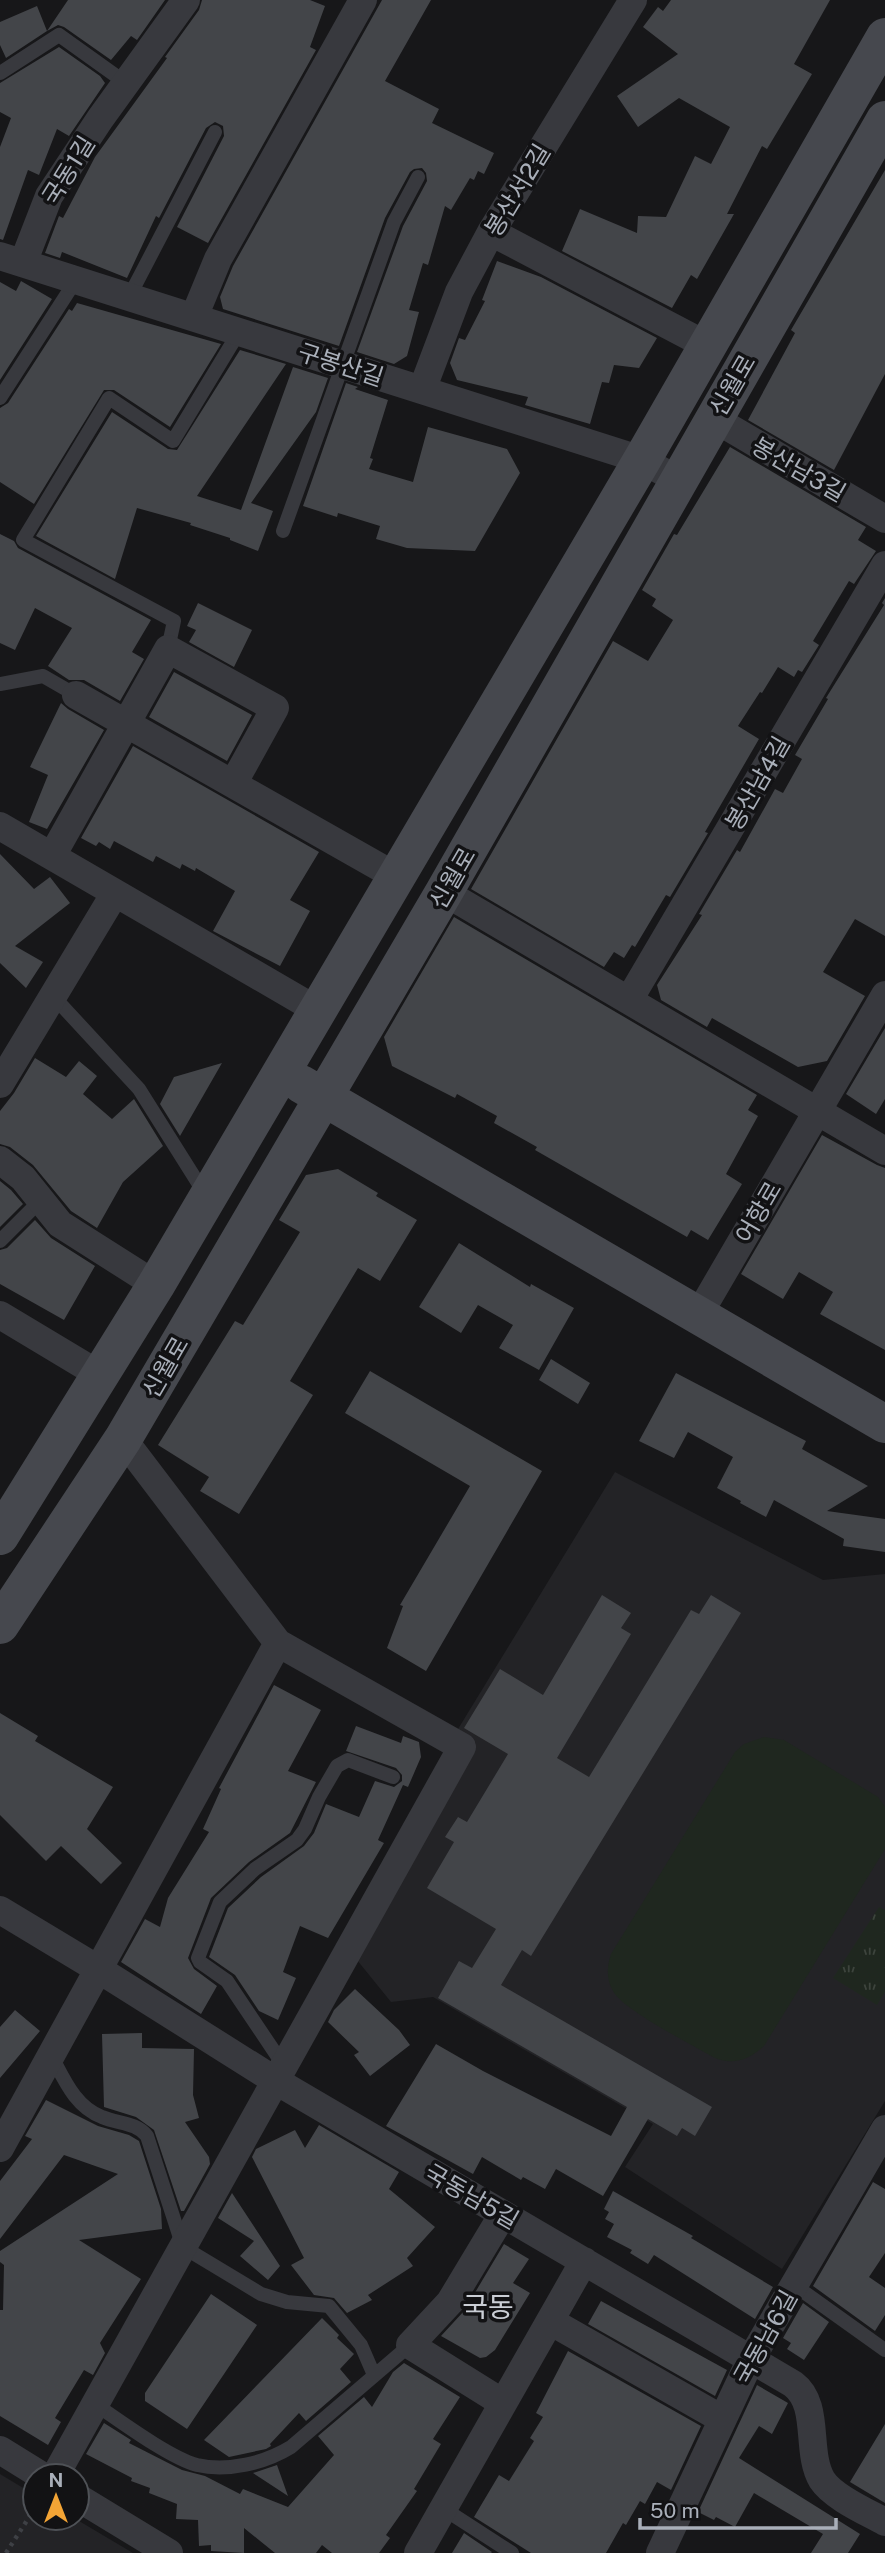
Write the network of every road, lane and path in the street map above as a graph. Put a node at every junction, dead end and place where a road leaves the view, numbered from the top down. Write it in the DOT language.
graph roads {
  1 [pos="186,0"];
  2 [pos="363,0"];
  3 [pos="633,0"];
  4 [pos="885,37"];
  5 [pos="0,73"];
  6 [pos="125,83"];
  7 [pos="885,120"];
  8 [pos="215,132"];
  9 [pos="418,177"];
  10 [pos="491,232"];
  11 [pos="11,259"];
  12 [pos="76,280"];
  13 [pos="129,297"];
  14 [pos="194,317"];
  15 [pos="239,332"];
  16 [pos="708,346"];
  17 [pos="342,364"];
  18 [pos="422,390"];
  19 [pos="0,398"];
  20 [pos="713,418"];
  21 [pos="642,460"];
  22 [pos="678,480"];
  23 [pos="885,519"];
  24 [pos="283,530"];
  25 [pos="885,565"];
  26 [pos="168,649"];
  27 [pos="0,684"];
  28 [pos="76,695"];
  29 [pos="127,724"];
  30 [pos="233,784"];
  31 [pos="0,826"];
  32 [pos="52,856"];
  33 [pos="397,877"];
  34 [pos="444,892"];
  35 [pos="115,893"];
  36 [pos="885,995"];
  37 [pos="53,996"];
  38 [pos="629,1000"];
  39 [pos="317,1010"];
  40 [pos="281,1072"];
  41 [pos="0,1084"];
  42 [pos="324,1097"];
  43 [pos="817,1111"];
  44 [pos="885,1151"];
  45 [pos="0,1160"];
  46 [pos="208,1198"];
  47 [pos="41,1200"];
  48 [pos="0,1241"];
  49 [pos="156,1285"];
  50 [pos="699,1314"];
  51 [pos="0,1315"];
  52 [pos="100,1375"];
  53 [pos="885,1424"];
  54 [pos="123,1439"];
  55 [pos="0,1536"];
  56 [pos="0,1625"];
  57 [pos="278,1643"];
  58 [pos="393,1777"];
  59 [pos="0,1910"];
  60 [pos="98,1969"];
  61 [pos="51,2055"];
  62 [pos="280,2074"];
  63 [pos="885,2129"];
  64 [pos="0,2147"];
  65 [pos="503,2214"];
  66 [pos="183,2247"];
  67 [pos="584,2261"];
  68 [pos="794,2285"];
  69 [pos="550,2321"];
  70 [pos="410,2345"];
  71 [pos="885,2350"];
  72 [pos="751,2359"];
  73 [pos="374,2375"];
  74 [pos="503,2403"];
  75 [pos="95,2404"];
  76 [pos="722,2419"];
  77 [pos="0,2450"];
  78 [pos="63,2462"];
  79 [pos="21,2463"];
  80 [pos="91,2506"];
  81 [pos="444,2509"];
  82 [pos="885,2522"];
  83 [pos="21,2530"];
  84 [pos="6,2553"];
  85 [pos="169,2553"];
  86 [pos="418,2553"];
  87 [pos="512,2553"];
  88 [pos="660,2553"];
  1 -- 6 [label="street, 국동1길"];
  2 -- 14 [label="street"];
  3 -- 10 [label="street, 봉산서2길"];
  4 -- 16 [label="street, 신월로"];
  5 -- 6 [label="lane"];
  6 -- 11 [label="street, 국동1길"];
  7 -- 20 [label="street, 신월로"];
  8 -- 13 [label="lane"];
  9 -- 17 [label="lane"];
  10 -- 16 [label="street"];
  10 -- 18 [label="street, 봉산서2길"];
  11 -- 12 [label="street, 구봉산길"];
  12 -- 13 [label="street, 구봉산길"];
  12 -- 19 [label="lane"];
  13 -- 14 [label="street, 구봉산길"];
  14 -- 15 [label="street, 구봉산길"];
  15 -- 17 [label="street, 구봉산길"];
  15 -- 26 [label="lane"];
  16 -- 21 [label="street, 신월로"];
  17 -- 18 [label="street, 구봉산길"];
  17 -- 24 [label="lane"];
  18 -- 21 [label="street, 구봉산길"];
  20 -- 22 [label="street, 신월로"];
  20 -- 23 [label="street, 봉산남3길"];
  21 -- 22 [label="street, 구봉산길"];
  21 -- 33 [label="street, 신월로"];
  22 -- 34 [label="street, 신월로"];
  25 -- 38 [label="street, 봉산남4길"];
  26 -- 29 [label="street"];
  26 -- 30 [label="street"];
  27 -- 28 [label="lane"];
  28 -- 29 [label="street"];
  29 -- 30 [label="street"];
  29 -- 32 [label="street"];
  30 -- 33 [label="street"];
  31 -- 32 [label="street"];
  32 -- 35 [label="street"];
  33 -- 39 [label="street, 신월로"];
  34 -- 38 [label="street"];
  34 -- 42 [label="street, 신월로"];
  35 -- 37 [label="street"];
  35 -- 39 [label="street"];
  36 -- 43 [label="street"];
  37 -- 41 [label="street"];
  37 -- 46 [label="lane"];
  38 -- 43 [label="street"];
  39 -- 40 [label="street, 신월로"];
  40 -- 42 [label="street"];
  40 -- 46 [label="street, 신월로"];
  42 -- 50 [label="street"];
  42 -- 54 [label="street, 신월로"];
  43 -- 44 [label="street"];
  43 -- 50 [label="street, 어항로"];
  45 -- 47 [label="street"];
  46 -- 49 [label="street, 신월로"];
  47 -- 48 [label="lane"];
  47 -- 49 [label="street"];
  49 -- 52 [label="street, 신월로"];
  50 -- 53 [label="street"];
  51 -- 52 [label="street"];
  52 -- 55 [label="street, 신월로"];
  54 -- 56 [label="street, 신월로"];
  54 -- 57 [label="street"];
  57 -- 60 [label="street"];
  57 -- 62 [label="street"];
  58 -- 62 [label="lane"];
  59 -- 60 [label="street, 국동남5길"];
  60 -- 61 [label="street"];
  60 -- 62 [label="street, 국동남5길"];
  61 -- 64 [label="street"];
  61 -- 66 [label="lane"];
  62 -- 65 [label="street, 국동남5길"];
  62 -- 66 [label="street"];
  63 -- 68 [label="street, 국동남6길"];
  65 -- 67 [label="street, 국동남5길"];
  65 -- 70 [label="street"];
  66 -- 73 [label="lane"];
  66 -- 75 [label="street"];
  67 -- 69 [label="street"];
  67 -- 72 [label="street, 국동남5길"];
  68 -- 71 [label="lane"];
  68 -- 72 [label="street, 국동남6길"];
  69 -- 74 [label="street"];
  69 -- 76 [label="street"];
  70 -- 73 [label="lane"];
  70 -- 74 [label="street"];
  72 -- 76 [label="street, 국동남6길"];
  72 -- 82 [label="street, 국동남5길"];
  73 -- 75 [label="lane"];
  74 -- 81 [label="street"];
  75 -- 78 [label="street"];
  76 -- 88 [label="street, 국동남6길"];
  77 -- 79 [label="street"];
  80 -- 85 [label="street"];
  81 -- 86 [label="street"];
  81 -- 87 [label="lane"];
  83 -- 84 [label="path"];
}
